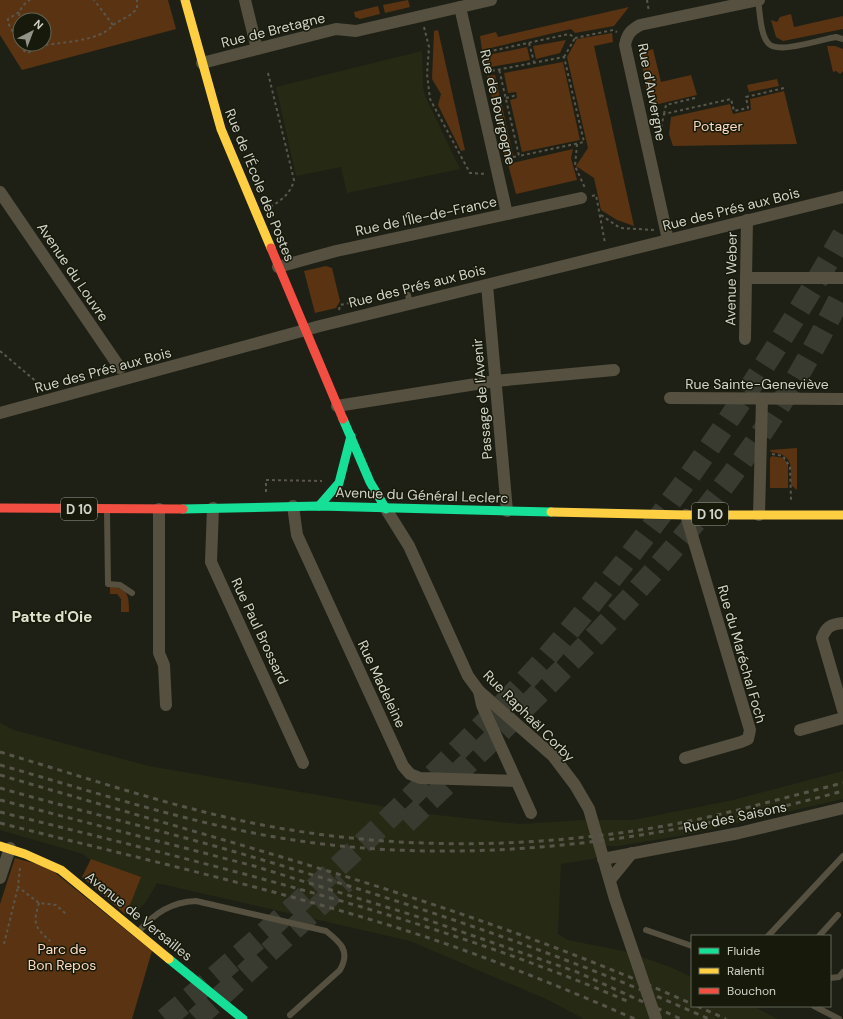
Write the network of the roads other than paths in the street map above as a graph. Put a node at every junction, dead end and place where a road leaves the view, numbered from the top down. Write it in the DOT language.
graph roads {
  1 [pos="185,0"];
  2 [pos="245,0"];
  3 [pos="491,0"];
  4 [pos="758,0"];
  5 [pos="460,7"];
  6 [pos="843,39"];
  7 [pos="257,49"];
  8 [pos="202,63"];
  9 [pos="0,192"];
  10 [pos="585,197"];
  11 [pos="843,197"];
  12 [pos="507,214"];
  13 [pos="746,220"];
  14 [pos="666,236"];
  15 [pos="278,267"];
  16 [pos="746,278"];
  17 [pos="843,278"];
  18 [pos="482,281"];
  19 [pos="306,330"];
  20 [pos="745,339"];
  21 [pos="120,368"];
  22 [pos="614,370"];
  23 [pos="495,381"];
  24 [pos="670,398"];
  25 [pos="762,399"];
  26 [pos="843,399"];
  27 [pos="337,406"];
  28 [pos="0,413"];
  29 [pos="351,436"];
  30 [pos="293,506"];
  31 [pos="319,506"];
  32 [pos="0,508"];
  33 [pos="214,508"];
  34 [pos="107,509"];
  35 [pos="159,509"];
  36 [pos="386,509"];
  37 [pos="507,511"];
  38 [pos="686,515"];
  39 [pos="760,515"];
  40 [pos="843,515"];
  41 [pos="132,593"];
  42 [pos="843,623"];
  43 [pos="479,691"];
  44 [pos="166,705"];
  45 [pos="843,710"];
  46 [pos="843,718"];
  47 [pos="800,730"];
  48 [pos="685,758"];
  49 [pos="303,763"];
  50 [pos="516,780"];
  51 [pos="843,808"];
  52 [pos="531,813"];
  53 [pos="5,847"];
  54 [pos="632,853"];
  55 [pos="843,856"];
  56 [pos="603,859"];
  57 [pos="0,878"];
  58 [pos="610,880"];
  59 [pos="841,912"];
  60 [pos="646,930"];
  61 [pos="138,932"];
  62 [pos="770,935"];
  63 [pos="820,935"];
  64 [pos="691,946"];
  65 [pos="843,972"];
  66 [pos="831,978"];
  67 [pos="816,1007"];
  68 [pos="290,1015"];
  69 [pos="243,1019"];
  70 [pos="656,1019"];
  71 [pos="839,1019"];
  1 -- 8 [label="main road, Rue de l'École des Postes"];
  2 -- 7 [label="street"];
  3 -- 5 [label="street, Rue de Bretagne"];
  4 -- 6 [label="lane"];
  4 -- 14 [label="street, Rue d'Auvergne"];
  5 -- 7 [label="street, Rue de Bretagne"];
  5 -- 12 [label="street, Rue de Bourgogne"];
  7 -- 8 [label="street, Rue de Bretagne"];
  8 -- 15 [label="main road, Rue de l'École des Postes"];
  9 -- 21 [label="street, Avenue du Louvre"];
  10 -- 12 [label="street, Rue de l'Île-de-France"];
  11 -- 13 [label="street, Rue des Prés aux Bois"];
  12 -- 15 [label="street, Rue de l'Île-de-France"];
  13 -- 14 [label="street, Rue des Prés aux Bois"];
  13 -- 16 [label="street, Avenue Weber"];
  14 -- 18 [label="street, Rue des Prés aux Bois"];
  15 -- 19 [label="main road, Rue de l'École des Postes"];
  16 -- 17 [label="street"];
  16 -- 20 [label="street, Avenue Weber"];
  18 -- 19 [label="street, Rue des Prés aux Bois"];
  18 -- 23 [label="street, Passage de l'Avenir"];
  19 -- 27 [label="main road, Rue de l'École des Postes"];
  19 -- 28 [label="street, Rue des Prés aux Bois"];
  22 -- 23 [label="street"];
  23 -- 27 [label="street"];
  23 -- 37 [label="street, Passage de l'Avenir"];
  24 -- 25 [label="street, Rue Sainte-Geneviève"];
  25 -- 26 [label="street, Rue Sainte-Geneviève"];
  25 -- 39 [label="street"];
  27 -- 29 [label="main road, Rue de l'École des Postes"];
  29 -- 31 [label="main road"];
  29 -- 36 [label="main road, Rue de l'École des Postes"];
  30 -- 31 [label="main road, Avenue du Général Leclerc / D 10"];
  30 -- 33 [label="main road, Avenue du Général Leclerc / D 10"];
  30 -- 50 [label="street, Rue Madeleine"];
  31 -- 36 [label="main road, Avenue du Général Leclerc / D 10"];
  32 -- 34 [label="main road, Avenue du Général Leclerc / D 10"];
  33 -- 35 [label="main road, Avenue du Général Leclerc / D 10"];
  33 -- 49 [label="street, Rue Paul Brossard"];
  34 -- 35 [label="main road, Avenue du Général Leclerc / D 10"];
  34 -- 41 [label="lane"];
  35 -- 44 [label="street"];
  36 -- 37 [label="main road, Avenue du Général Leclerc / D 10"];
  36 -- 43 [label="street, Rue Raphaël Corby"];
  37 -- 38 [label="main road, Avenue du Général Leclerc / D 10"];
  38 -- 39 [label="main road, Avenue du Général Leclerc / D 10"];
  38 -- 48 [label="street, Rue du Maréchal Foch"];
  39 -- 40 [label="main road, Avenue du Général Leclerc / D 10"];
  42 -- 45 [label="street"];
  43 -- 50 [label="street"];
  43 -- 56 [label="street, Rue Raphaël Corby"];
  46 -- 47 [label="street"];
  50 -- 52 [label="street"];
  51 -- 54 [label="street, Rue des Saisons"];
  53 -- 57 [label="street"];
  53 -- 61 [label="main road, Avenue de Versailles"];
  54 -- 56 [label="street, Rue des Saisons"];
  54 -- 58 [label="street"];
  55 -- 62 [label="lane"];
  56 -- 58 [label="street, Rue Raphaël Corby"];
  58 -- 70 [label="street, Rue Raphaël Corby, bridge"];
  59 -- 63 [label="lane"];
  60 -- 64 [label="lane"];
  61 -- 68 [label="lane"];
  61 -- 69 [label="main road, Avenue de Versailles"];
  65 -- 66 [label="lane"];
  67 -- 71 [label="lane"];
}
